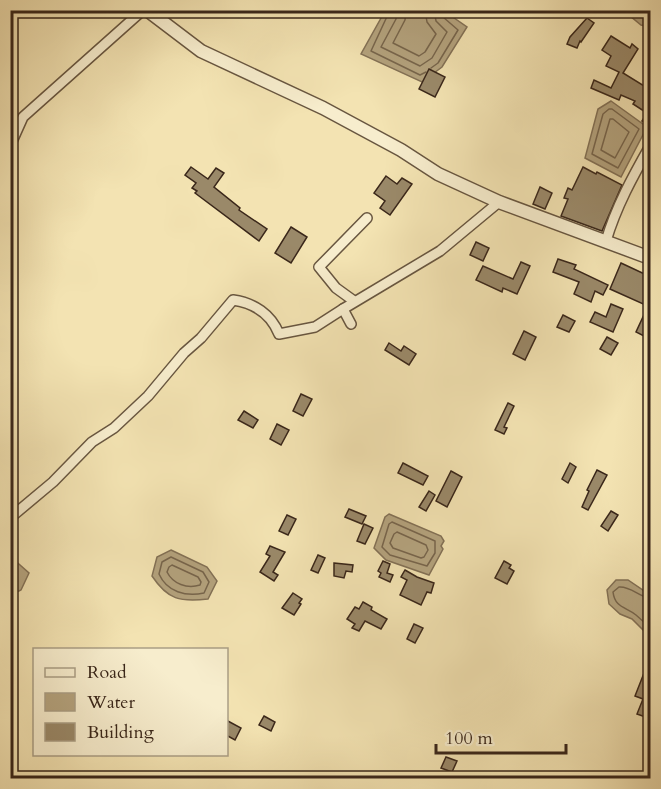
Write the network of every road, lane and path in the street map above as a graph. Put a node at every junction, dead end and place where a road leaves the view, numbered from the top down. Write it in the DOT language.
graph roads {
  1 [pos="145,10"];
  2 [pos="10,146"];
  3 [pos="651,146"];
  4 [pos="499,202"];
  5 [pos="367,218"];
  6 [pos="606,241"];
  7 [pos="651,258"];
  8 [pos="354,301"];
  9 [pos="343,309"];
  10 [pos="351,324"];
  11 [pos="10,518"];
  1 -- 2 [label="street"];
  1 -- 4 [label="street"];
  3 -- 6 [label="street"];
  4 -- 6 [label="street"];
  4 -- 8 [label="street"];
  5 -- 8 [label="street"];
  6 -- 7 [label="street"];
  8 -- 9 [label="street"];
  9 -- 10 [label="street"];
  9 -- 11 [label="street"];
}
